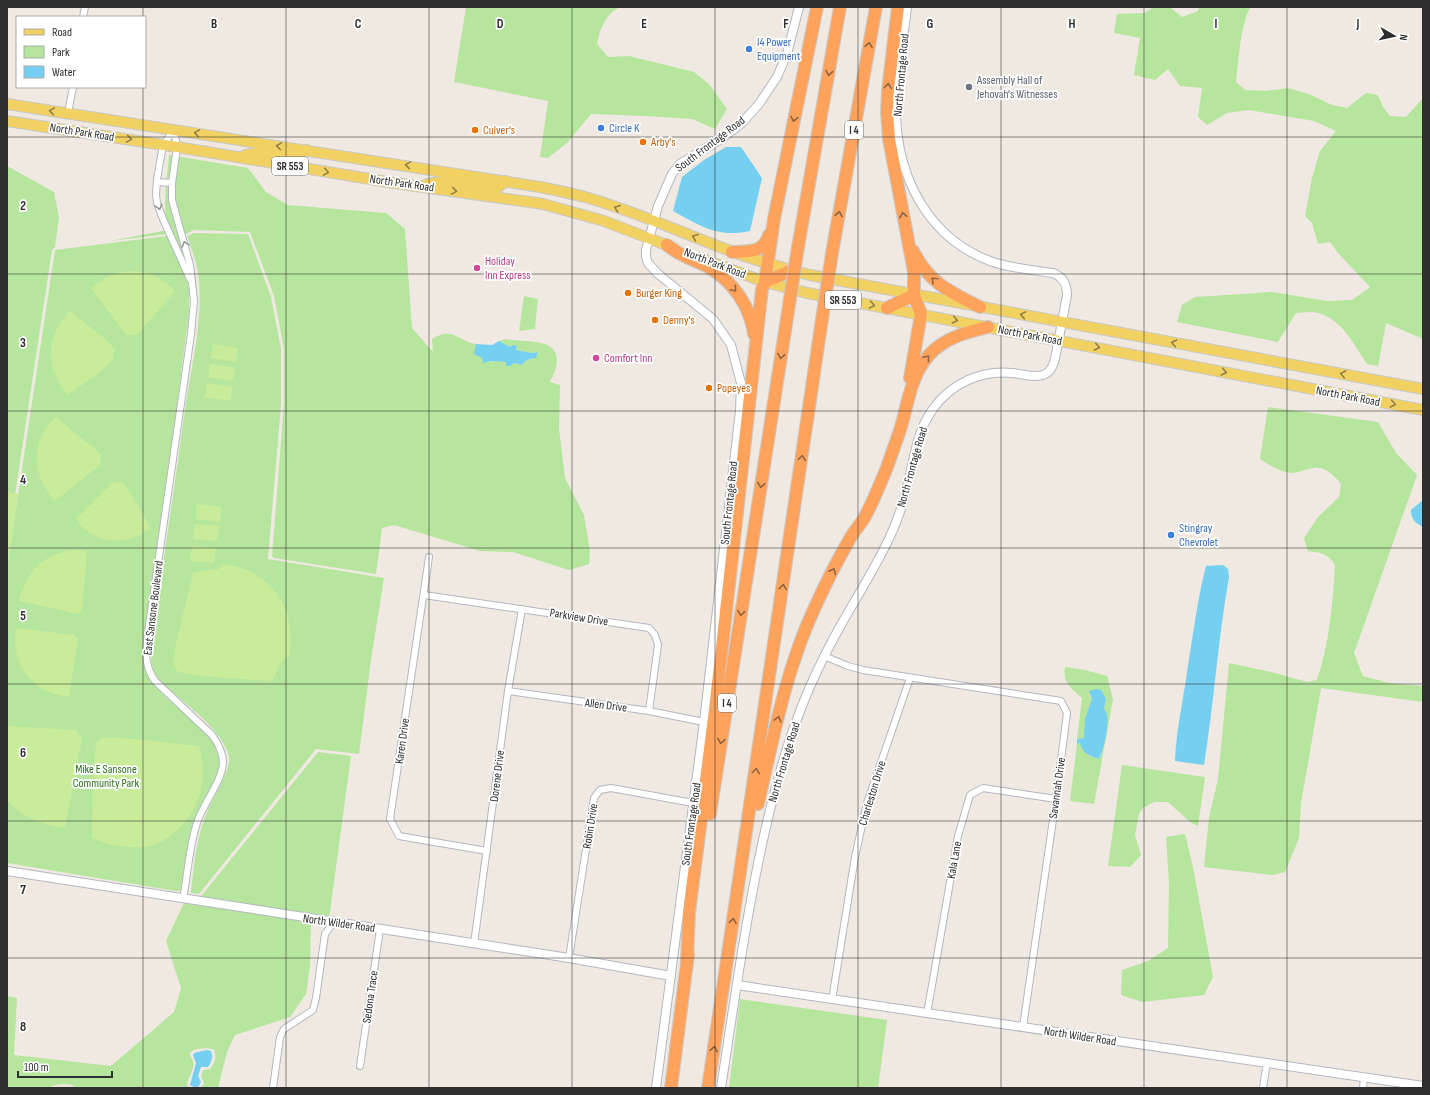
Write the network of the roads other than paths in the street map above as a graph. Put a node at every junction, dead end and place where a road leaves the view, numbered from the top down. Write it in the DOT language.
graph roads {
  1 [pos="799,7"];
  2 [pos="817,7"];
  3 [pos="840,7"];
  4 [pos="876,7"];
  5 [pos="898,7"];
  6 [pos="908,7"];
  7 [pos="72,88"];
  8 [pos="7,104"];
  9 [pos="68,113"];
  10 [pos="7,121"];
  11 [pos="174,130"];
  12 [pos="163,145"];
  13 [pos="177,147"];
  14 [pos="307,150"];
  15 [pos="234,156"];
  16 [pos="506,181"];
  17 [pos="157,182"];
  18 [pos="172,183"];
  19 [pos="422,186"];
  20 [pos="175,214"];
  21 [pos="774,219"];
  22 [pos="163,220"];
  23 [pos="654,221"];
  24 [pos="649,238"];
  25 [pos="909,242"];
  26 [pos="667,245"];
  27 [pos="732,252"];
  28 [pos="767,264"];
  29 [pos="792,270"];
  30 [pos="192,282"];
  31 [pos="765,282"];
  32 [pos="914,295"];
  33 [pos="980,307"];
  34 [pos="887,308"];
  35 [pos="921,314"];
  36 [pos="1062,322"];
  37 [pos="988,327"];
  38 [pos="1059,340"];
  39 [pos="755,346"];
  40 [pos="1423,389"];
  41 [pos="1423,410"];
  42 [pos="853,534"];
  43 [pos="430,557"];
  44 [pos="424,595"];
  45 [pos="522,609"];
  46 [pos="824,656"];
  47 [pos="910,678"];
  48 [pos="508,691"];
  49 [pos="649,711"];
  50 [pos="704,722"];
  51 [pos="1056,799"];
  52 [pos="693,803"];
  53 [pos="746,837"];
  54 [pos="487,851"];
  55 [pos="7,871"];
  56 [pos="184,899"];
  57 [pos="333,923"];
  58 [pos="380,929"];
  59 [pos="474,944"];
  60 [pos="569,958"];
  61 [pos="687,962"];
  62 [pos="671,976"];
  63 [pos="737,985"];
  64 [pos="832,1000"];
  65 [pos="927,1014"];
  66 [pos="1023,1027"];
  67 [pos="1267,1062"];
  68 [pos="360,1066"];
  69 [pos="1364,1077"];
  70 [pos="1423,1086"];
  71 [pos="273,1088"];
  72 [pos="656,1088"];
  73 [pos="670,1088"];
  74 [pos="708,1088"];
  75 [pos="721,1088"];
  76 [pos="1263,1088"];
  77 [pos="1363,1088"];
  1 -- 23 [label="street, South Frontage Road"];
  2 -- 21 [label="highway, one-way"];
  3 -- 61 [label="highway, I 4, one-way, bridge"];
  53 -- 4 [label="highway, I 4, one-way, bridge"];
  25 -- 5 [label="highway, one-way"];
  6 -- 36 [label="street, North Frontage Road"];
  7 -- 9 [label="street"];
  9 -- 8 [label="main road, North Park Road / SR 553, one-way"];
  9 -- 11 [label="main road, North Park Road / SR 553"];
  10 -- 12 [label="main road, North Park Road / SR 553, one-way"];
  11 -- 12 [label="street, East Sansone Boulevard"];
  11 -- 13 [label="street, East Sansone Boulevard"];
  14 -- 11 [label="main road, North Park Road / SR 553, one-way"];
  12 -- 13 [label="main road, North Park Road / SR 553"];
  12 -- 17 [label="street, East Sansone Boulevard"];
  13 -- 15 [label="main road, North Park Road / SR 553"];
  13 -- 18 [label="street, East Sansone Boulevard"];
  14 -- 15 [label="main road"];
  16 -- 14 [label="main road, North Park Road / SR 553, one-way"];
  15 -- 19 [label="main road, North Park Road / SR 553, one-way"];
  16 -- 19 [label="main road"];
  23 -- 16 [label="main road, North Park Road / SR 553, one-way"];
  17 -- 18 [label="street"];
  17 -- 22 [label="street, East Sansone Boulevard, one-way"];
  18 -- 20 [label="street, East Sansone Boulevard"];
  19 -- 24 [label="main road, North Park Road / SR 553, one-way"];
  20 -- 22 [label="street"];
  30 -- 20 [label="street, East Sansone Boulevard, one-way"];
  21 -- 27 [label="highway"];
  21 -- 28 [label="highway"];
  22 -- 30 [label="street, East Sansone Boulevard"];
  23 -- 24 [label="street, South Frontage Road"];
  27 -- 23 [label="main road, North Park Road / SR 553, one-way"];
  24 -- 26 [label="main road, North Park Road / SR 553"];
  24 -- 50 [label="street, South Frontage Road"];
  25 -- 32 [label="highway"];
  33 -- 25 [label="highway, one-way"];
  26 -- 31 [label="main road, North Park Road / SR 553"];
  26 -- 39 [label="highway, one-way"];
  27 -- 28 [label="main road, North Park Road / SR 553"];
  28 -- 29 [label="main road, North Park Road / SR 553"];
  28 -- 31 [label="highway"];
  29 -- 31 [label="highway"];
  29 -- 32 [label="main road, North Park Road / SR 553"];
  30 -- 56 [label="street, East Sansone Boulevard"];
  31 -- 34 [label="main road, North Park Road / SR 553, one-way"];
  31 -- 39 [label="highway"];
  32 -- 33 [label="main road, North Park Road / SR 553"];
  32 -- 34 [label="highway"];
  32 -- 35 [label="highway"];
  36 -- 33 [label="main road, North Park Road / SR 553, one-way"];
  34 -- 35 [label="main road, North Park Road / SR 553"];
  35 -- 37 [label="main road, North Park Road / SR 553, one-way"];
  35 -- 42 [label="highway"];
  36 -- 38 [label="street, North Frontage Road"];
  40 -- 36 [label="main road, North Park Road, one-way"];
  37 -- 38 [label="main road, North Park Road / SR 553"];
  42 -- 37 [label="highway, one-way"];
  38 -- 41 [label="main road, North Park Road, one-way"];
  38 -- 46 [label="street, North Frontage Road"];
  39 -- 61 [label="highway"];
  53 -- 42 [label="highway, one-way"];
  43 -- 44 [label="street, Karen Drive"];
  44 -- 45 [label="street, Parkview Drive"];
  44 -- 54 [label="street, Karen Drive"];
  45 -- 48 [label="street, Dorene Drive"];
  45 -- 49 [label="street, Parkview Drive"];
  46 -- 47 [label="street"];
  46 -- 63 [label="street, North Frontage Road"];
  47 -- 51 [label="street, Savannah Drive"];
  47 -- 64 [label="street, Charleston Drive"];
  48 -- 49 [label="street, Allen Drive"];
  48 -- 54 [label="street, Dorene Drive"];
  49 -- 50 [label="street, Allen Drive"];
  50 -- 52 [label="street, South Frontage Road"];
  51 -- 65 [label="street, Kala Lane"];
  51 -- 66 [label="street, Savannah Drive"];
  52 -- 60 [label="street, Robin Drive"];
  52 -- 62 [label="street, South Frontage Road"];
  74 -- 53 [label="highway, I 4, one-way"];
  54 -- 59 [label="street, Dorene Drive"];
  55 -- 56 [label="street, North Wilder Road"];
  56 -- 57 [label="street, North Wilder Road"];
  57 -- 58 [label="street, North Wilder Road"];
  57 -- 71 [label="street"];
  58 -- 59 [label="street, North Wilder Road"];
  58 -- 68 [label="street, Sedona Trace"];
  59 -- 60 [label="street, North Wilder Road"];
  60 -- 62 [label="street, North Wilder Road"];
  61 -- 73 [label="highway, I 4"];
  62 -- 72 [label="street, South Frontage Road"];
  63 -- 64 [label="street, North Wilder Road"];
  63 -- 75 [label="street, North Frontage Road"];
  64 -- 65 [label="street, North Wilder Road"];
  65 -- 66 [label="street, North Wilder Road"];
  66 -- 67 [label="street, North Wilder Road"];
  67 -- 69 [label="street, North Wilder Road"];
  67 -- 76 [label="street"];
  69 -- 70 [label="street, North Wilder Road"];
  69 -- 77 [label="street"];
}
